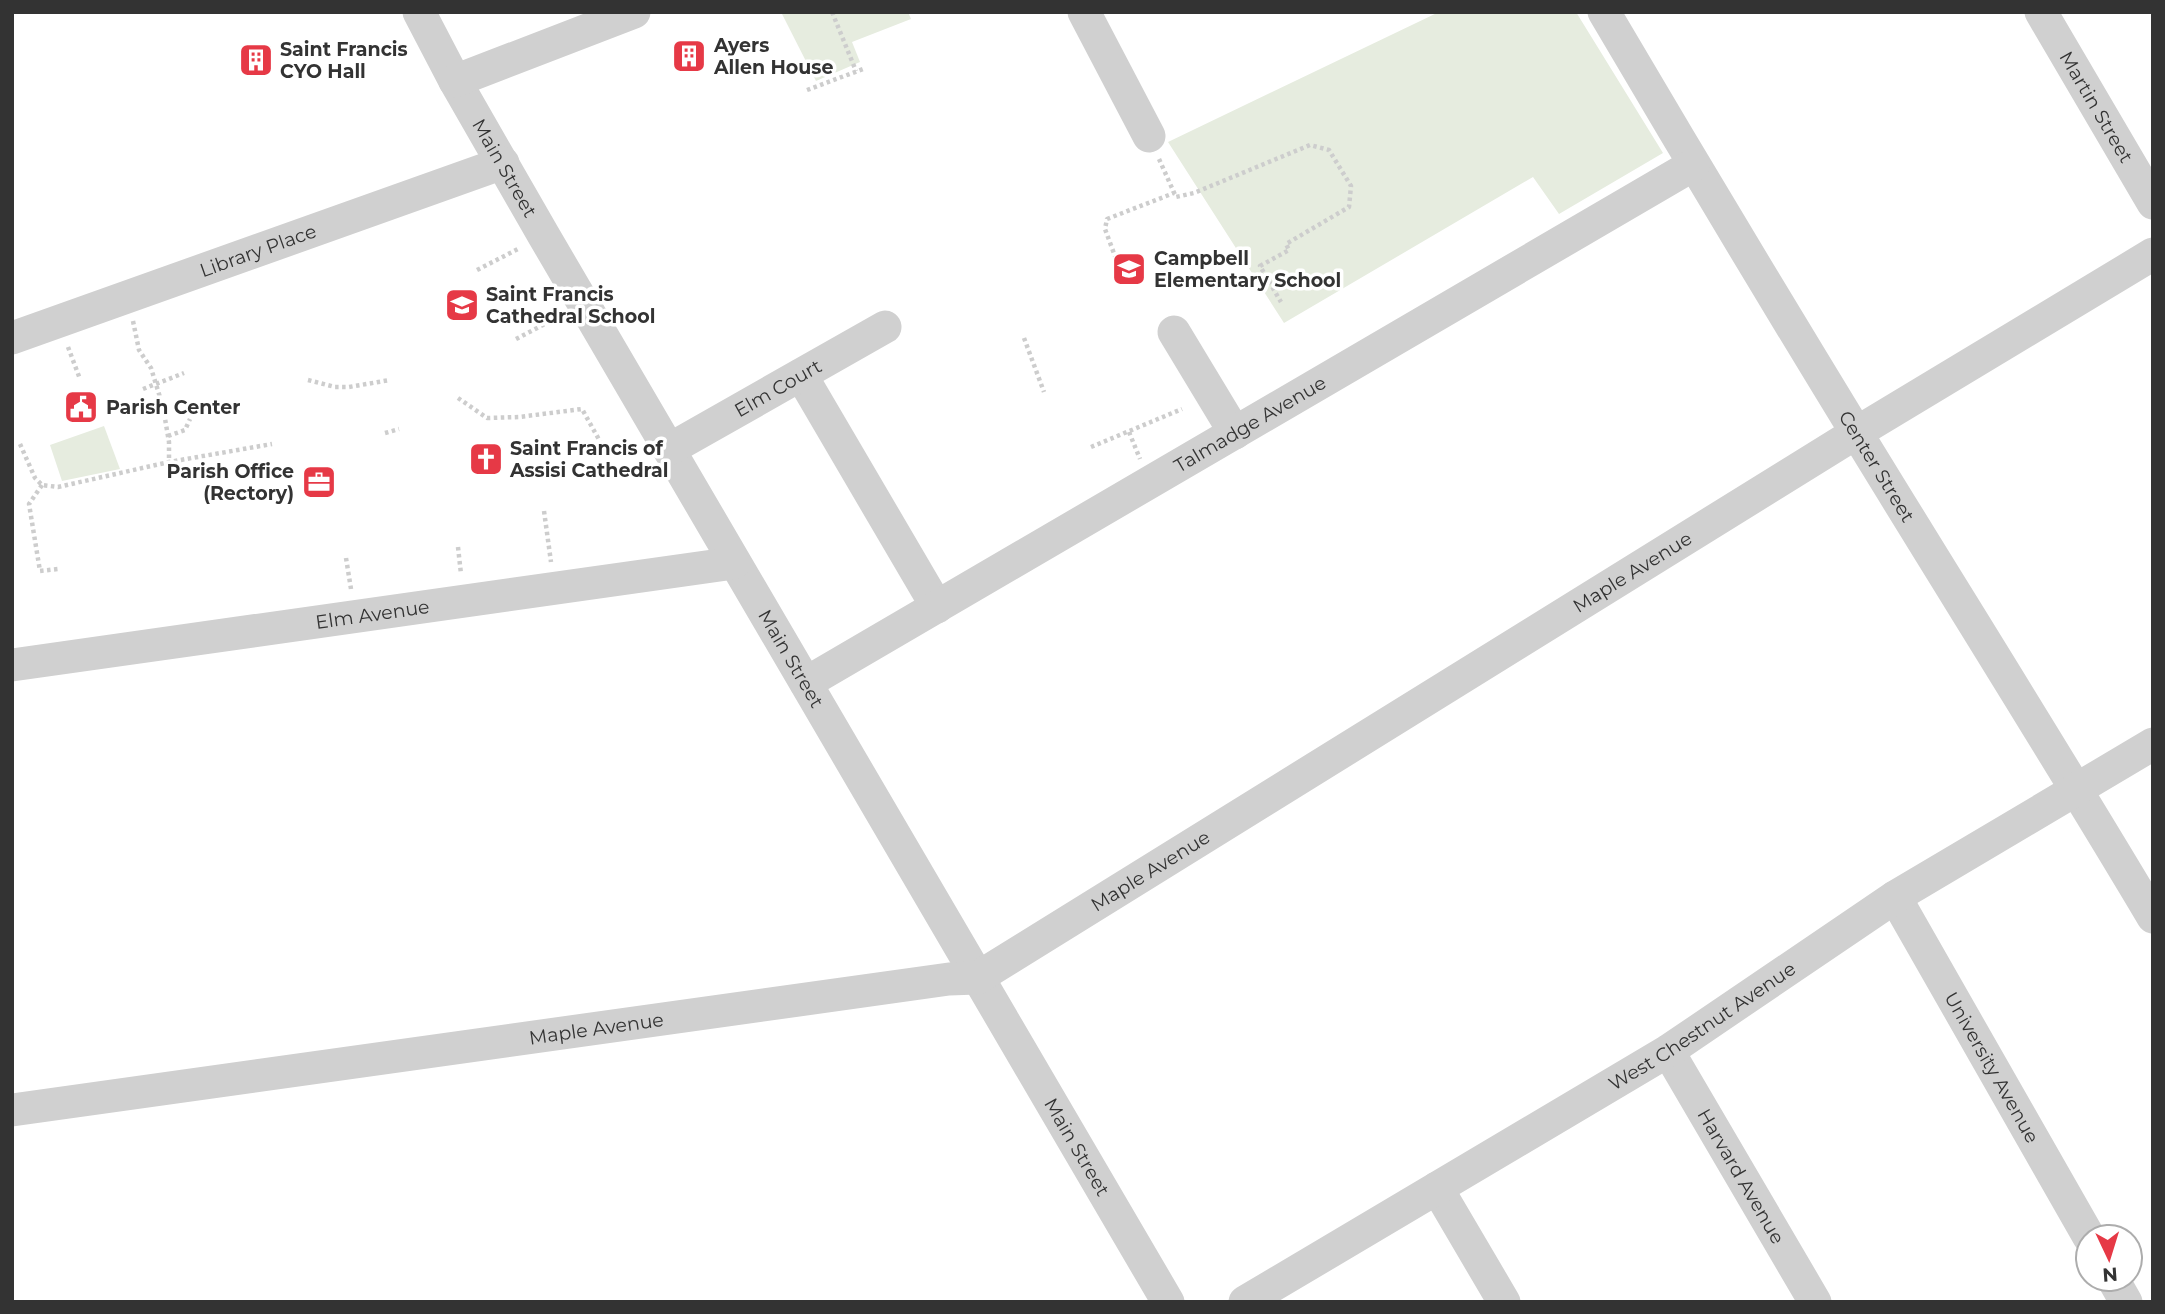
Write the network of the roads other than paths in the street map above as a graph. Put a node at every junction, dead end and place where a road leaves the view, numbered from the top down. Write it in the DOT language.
graph roads {
  1 [pos="419,12"];
  2 [pos="634,12"];
  3 [pos="1084,12"];
  4 [pos="1604,12"];
  5 [pos="2041,12"];
  6 [pos="455,81"];
  7 [pos="1149,136"];
  8 [pos="503,163"];
  9 [pos="1693,165"];
  10 [pos="2153,203"];
  11 [pos="2153,254"];
  12 [pos="885,327"];
  13 [pos="1174,332"];
  14 [pos="12,338"];
  15 [pos="800,375"];
  16 [pos="1235,433"];
  17 [pos="1856,433"];
  18 [pos="670,449"];
  19 [pos="734,563"];
  20 [pos="937,607"];
  21 [pos="12,665"];
  22 [pos="806,683"];
  23 [pos="2153,744"];
  24 [pos="2077,789"];
  25 [pos="1895,897"];
  26 [pos="2153,917"];
  27 [pos="977,978"];
  28 [pos="1668,1051"];
  29 [pos="12,1111"];
  30 [pos="1437,1188"];
  31 [pos="2081,1223"];
  32 [pos="1168,1302"];
  33 [pos="1245,1302"];
  34 [pos="1504,1302"];
  35 [pos="1815,1302"];
  1 -- 6 [label="street, Main Street"];
  2 -- 6 [label="street"];
  3 -- 7 [label="street"];
  4 -- 9 [label="street, Center Street"];
  5 -- 10 [label="street, Martin Street"];
  6 -- 8 [label="street, Main Street"];
  8 -- 14 [label="street, Library Place"];
  8 -- 18 [label="street, Main Street"];
  9 -- 16 [label="street, Talmadge Avenue"];
  9 -- 17 [label="street, Center Street"];
  11 -- 17 [label="street, Maple Avenue"];
  12 -- 15 [label="street, Elm Court"];
  13 -- 16 [label="street"];
  15 -- 18 [label="street, Elm Court"];
  15 -- 20 [label="street"];
  16 -- 20 [label="street, Talmadge Avenue"];
  17 -- 24 [label="street, Center Street"];
  17 -- 27 [label="street, Maple Avenue"];
  18 -- 19 [label="street, Main Street"];
  19 -- 21 [label="street, Elm Avenue"];
  19 -- 22 [label="street, Main Street"];
  20 -- 22 [label="street, Talmadge Avenue"];
  22 -- 27 [label="street, Main Street"];
  23 -- 24 [label="street, West Chestnut Avenue"];
  24 -- 25 [label="street, West Chestnut Avenue"];
  24 -- 26 [label="street, Center Street"];
  25 -- 28 [label="street, West Chestnut Avenue"];
  25 -- 31 [label="street, University Avenue"];
  27 -- 29 [label="street, Maple Avenue"];
  27 -- 32 [label="street, Main Street"];
  28 -- 30 [label="street, West Chestnut Avenue"];
  28 -- 35 [label="street, Harvard Avenue"];
  30 -- 33 [label="street, West Chestnut Avenue"];
  30 -- 34 [label="street"];
}
